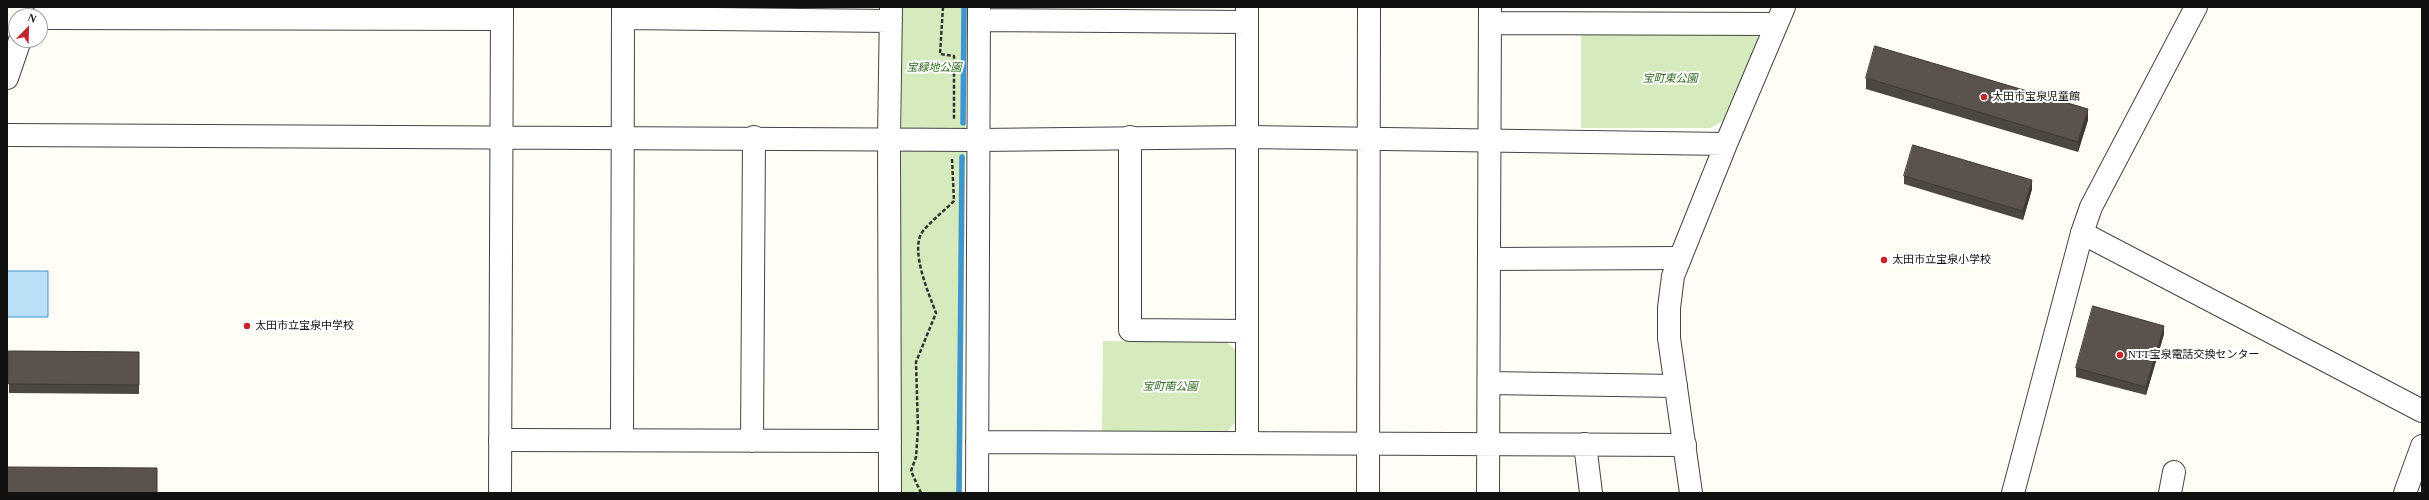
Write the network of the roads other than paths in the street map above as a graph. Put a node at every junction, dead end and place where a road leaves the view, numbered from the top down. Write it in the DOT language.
graph roads {
  1 [pos="1369,7"];
  2 [pos="2196,7"];
  3 [pos="379,12"];
  4 [pos="502,13"];
  5 [pos="624,13"];
  6 [pos="979,13"];
  7 [pos="891,14"];
  8 [pos="1247,14"];
  9 [pos="1490,15"];
  10 [pos="1780,16"];
  11 [pos="48,18"];
  12 [pos="17,48"];
  13 [pos="7,78"];
  14 [pos="7,135"];
  15 [pos="501,137"];
  16 [pos="622,137"];
  17 [pos="754,137"];
  18 [pos="1130,137"];
  19 [pos="1248,137"];
  20 [pos="1370,138"];
  21 [pos="889,139"];
  22 [pos="979,140"];
  23 [pos="1489,140"];
  24 [pos="1726,144"];
  25 [pos="2082,233"];
  26 [pos="1680,258"];
  27 [pos="1489,259"];
  28 [pos="1248,331"];
  29 [pos="1489,383"];
  30 [pos="1676,386"];
  31 [pos="2422,411"];
  32 [pos="500,440"];
  33 [pos="622,440"];
  34 [pos="752,441"];
  35 [pos="890,442"];
  36 [pos="977,442"];
  37 [pos="1247,443"];
  38 [pos="1368,444"];
  39 [pos="1488,444"];
  40 [pos="1585,444"];
  41 [pos="1684,444"];
  42 [pos="2422,446"];
  43 [pos="2174,472"];
  44 [pos="500,493"];
  45 [pos="890,493"];
  46 [pos="977,493"];
  47 [pos="1368,493"];
  48 [pos="1488,493"];
  49 [pos="1591,493"];
  50 [pos="1691,493"];
  51 [pos="2013,493"];
  52 [pos="2170,493"];
  53 [pos="2404,493"];
  1 -- 20 [label="street"];
  2 -- 25 [label="street"];
  3 -- 4 [label="street"];
  3 -- 11 [label="street"];
  4 -- 15 [label="street"];
  5 -- 7 [label="street"];
  5 -- 16 [label="street"];
  6 -- 8 [label="street"];
  6 -- 22 [label="street"];
  7 -- 21 [label="street"];
  8 -- 19 [label="street"];
  9 -- 10 [label="street"];
  9 -- 23 [label="street"];
  10 -- 24 [label="street"];
  12 -- 13 [label="street"];
  14 -- 15 [label="street"];
  15 -- 16 [label="street"];
  15 -- 32 [label="street"];
  16 -- 17 [label="street"];
  16 -- 33 [label="street"];
  17 -- 21 [label="street"];
  17 -- 34 [label="street"];
  18 -- 19 [label="street"];
  18 -- 22 [label="street"];
  18 -- 28 [label="street"];
  19 -- 20 [label="street"];
  19 -- 28 [label="street"];
  20 -- 23 [label="street"];
  20 -- 38 [label="street"];
  21 -- 22 [label="street"];
  21 -- 35 [label="street"];
  22 -- 36 [label="street"];
  23 -- 24 [label="street"];
  23 -- 27 [label="street"];
  24 -- 26 [label="street"];
  25 -- 31 [label="street"];
  25 -- 51 [label="street"];
  26 -- 27 [label="street"];
  26 -- 30 [label="street"];
  27 -- 29 [label="street"];
  28 -- 37 [label="street"];
  29 -- 30 [label="street"];
  29 -- 39 [label="street"];
  30 -- 41 [label="street"];
  32 -- 33 [label="street"];
  32 -- 44 [label="street"];
  33 -- 34 [label="street"];
  34 -- 35 [label="street"];
  35 -- 45 [label="street"];
  36 -- 37 [label="street"];
  36 -- 46 [label="street"];
  37 -- 38 [label="street"];
  38 -- 39 [label="street"];
  38 -- 47 [label="street"];
  39 -- 40 [label="street"];
  39 -- 48 [label="street"];
  40 -- 41 [label="street"];
  40 -- 49 [label="street"];
  41 -- 50 [label="street"];
  42 -- 53 [label="street"];
  43 -- 52 [label="street"];
}
